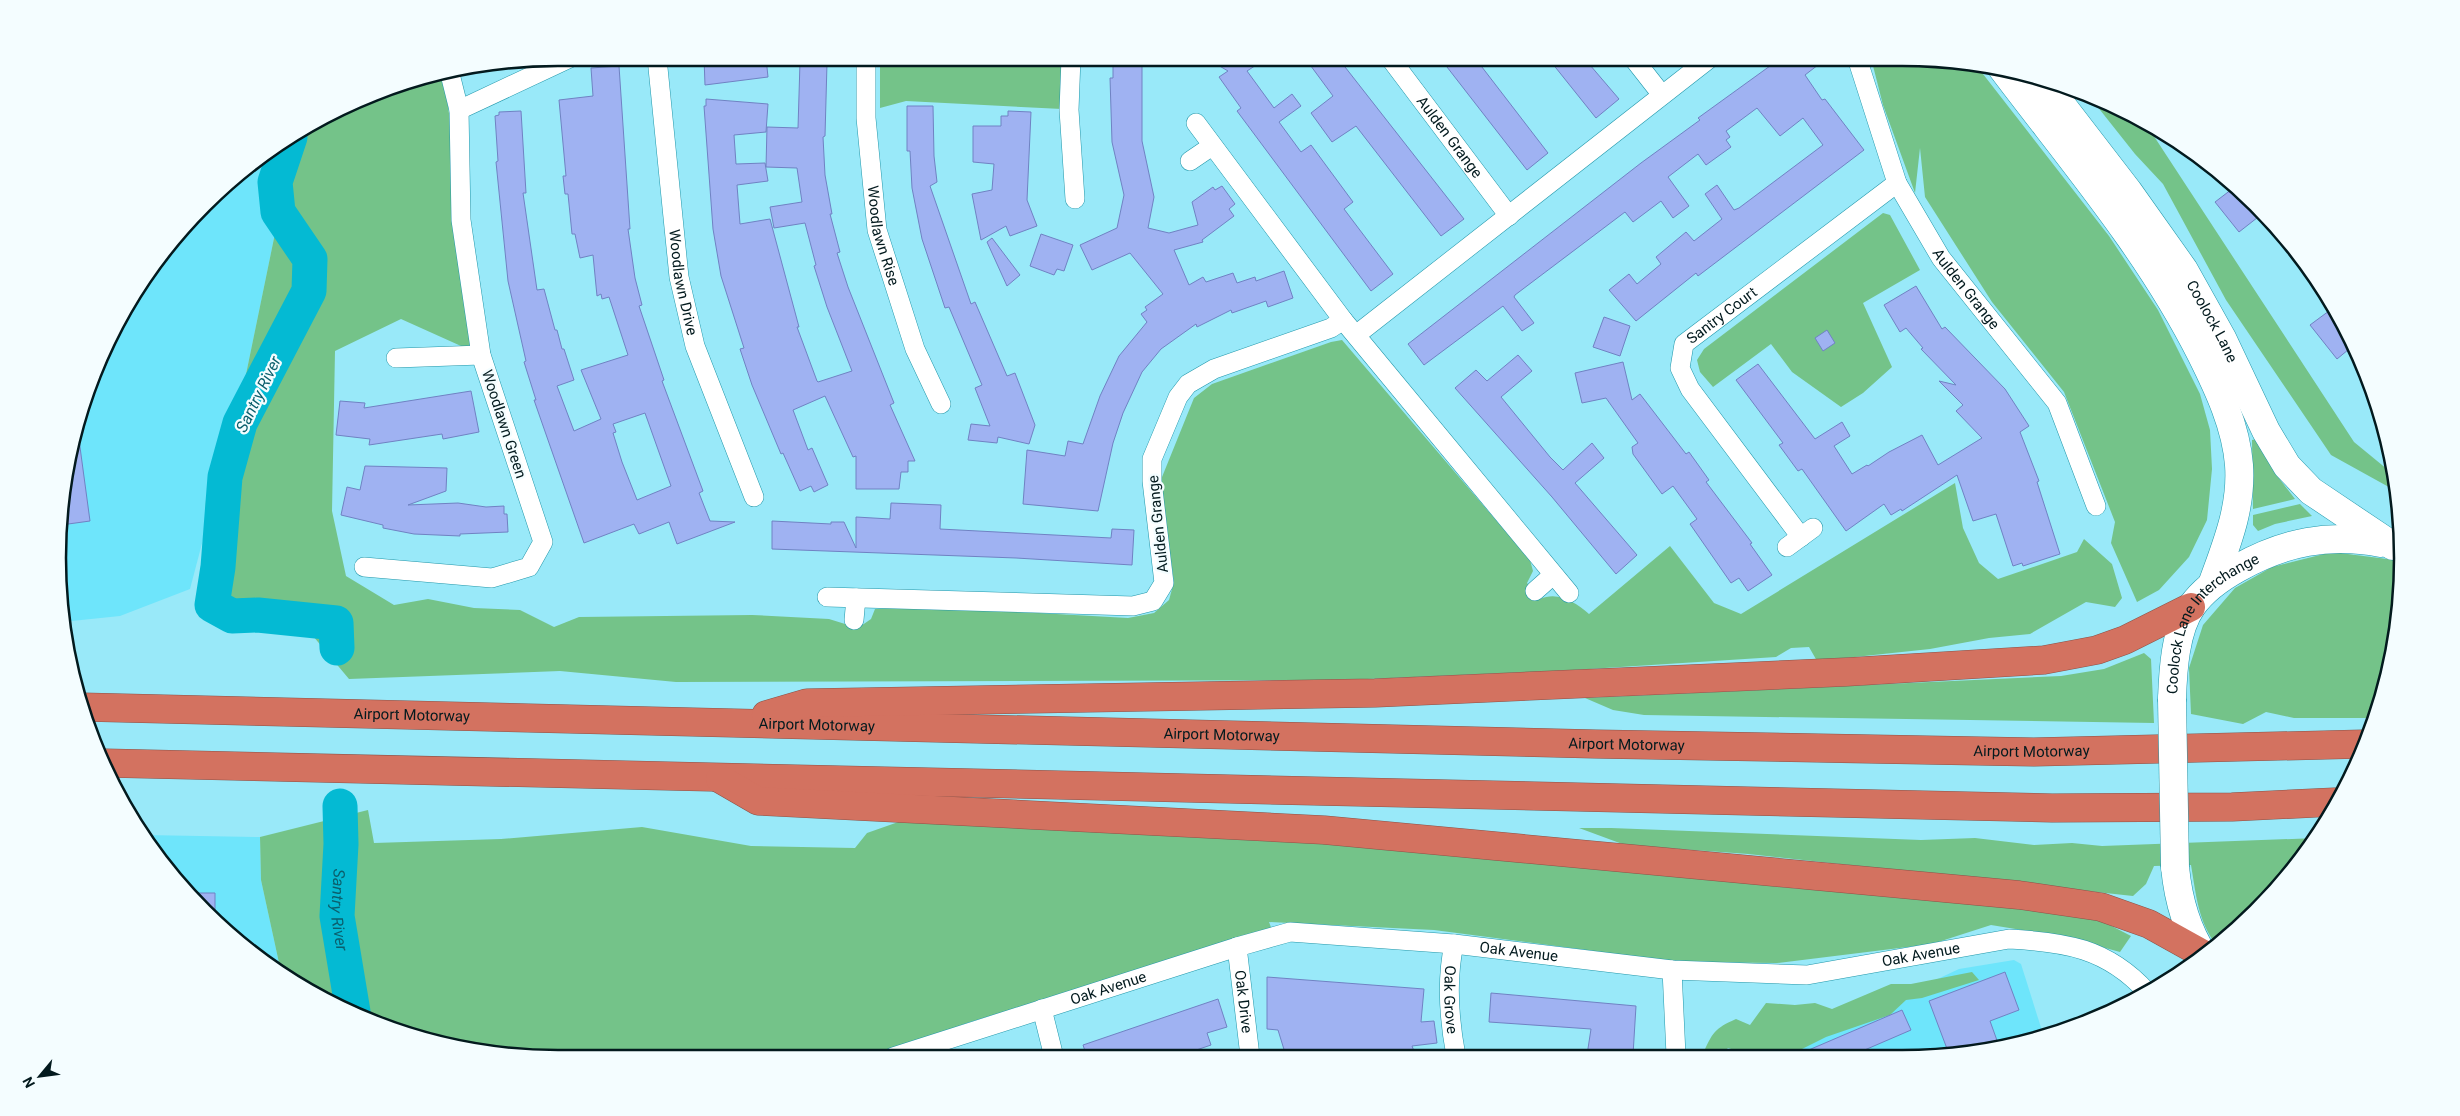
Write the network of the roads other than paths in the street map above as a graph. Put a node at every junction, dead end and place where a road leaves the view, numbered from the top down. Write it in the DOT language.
graph roads {
  1 [pos="553,66"];
  2 [pos="658,66"];
  3 [pos="866,66"];
  4 [pos="1071,66"];
  5 [pos="1396,66"];
  6 [pos="1639,66"];
  7 [pos="1700,66"];
  8 [pos="1860,66"];
  9 [pos="451,78"];
  10 [pos="2010,79"];
  11 [pos="2049,89"];
  12 [pos="1662,95"];
  13 [pos="459,110"];
  14 [pos="1196,123"];
  15 [pos="1212,146"];
  16 [pos="1190,161"];
  17 [pos="1897,183"];
  18 [pos="1075,199"];
  19 [pos="1509,216"];
  20 [pos="1343,320"];
  21 [pos="1356,335"];
  22 [pos="481,355"];
  23 [pos="396,358"];
  24 [pos="941,404"];
  25 [pos="754,497"];
  26 [pos="2096,506"];
  27 [pos="1800,537"];
  28 [pos="2394,546"];
  29 [pos="2394,547"];
  30 [pos="364,567"];
  31 [pos="1553,575"];
  32 [pos="2213,582"];
  33 [pos="1535,591"];
  34 [pos="1569,593"];
  35 [pos="827,597"];
  36 [pos="856,598"];
  37 [pos="2191,607"];
  38 [pos="854,620"];
  39 [pos="89,707"];
  40 [pos="738,723"];
  41 [pos="2357,744"];
  42 [pos="112,763"];
  43 [pos="717,776"];
  44 [pos="2329,802"];
  45 [pos="1454,944"];
  46 [pos="1237,947"];
  47 [pos="2200,949"];
  48 [pos="2197,951"];
  49 [pos="1672,970"];
  50 [pos="2142,987"];
  51 [pos="1042,1009"];
  52 [pos="917,1050"];
  53 [pos="1052,1050"];
  54 [pos="1249,1050"];
  55 [pos="1455,1050"];
  56 [pos="1676,1050"];
  1 -- 13 [label="street"];
  2 -- 25 [label="street, Woodlawn Drive"];
  3 -- 24 [label="street, Woodlawn Rise"];
  4 -- 18 [label="street"];
  5 -- 19 [label="street, Aulden Grange"];
  6 -- 12 [label="street"];
  7 -- 12 [label="street"];
  8 -- 17 [label="street, Aulden Grange"];
  9 -- 13 [label="street, Woodlawn Green"];
  10 -- 32 [label="main road, Coolock Lane"];
  11 -- 28 [label="main road, Coolock Lane"];
  12 -- 19 [label="street"];
  13 -- 22 [label="street, Woodlawn Green"];
  14 -- 15 [label="street"];
  15 -- 16 [label="street"];
  15 -- 20 [label="street"];
  17 -- 26 [label="street, Aulden Grange"];
  17 -- 27 [label="street, Santry Court"];
  19 -- 21 [label="street"];
  20 -- 21 [label="street"];
  20 -- 36 [label="street, Aulden Grange"];
  21 -- 31 [label="street"];
  22 -- 23 [label="street"];
  22 -- 30 [label="street, Woodlawn Green"];
  29 -- 32 [label="main road, Coolock Lane Interchange"];
  31 -- 33 [label="street"];
  31 -- 34 [label="street"];
  32 -- 37 [label="main road, Coolock Lane Interchange"];
  35 -- 36 [label="street, Aulden Grange"];
  36 -- 38 [label="street"];
  37 -- 40 [label="highway"];
  37 -- 47 [label="main road, Coolock Lane Interchange, bridge"];
  39 -- 40 [label="highway, Airport Motorway"];
  40 -- 41 [label="highway, Airport Motorway"];
  42 -- 43 [label="highway"];
  43 -- 44 [label="highway"];
  43 -- 48 [label="highway"];
  45 -- 46 [label="street, Oak Avenue"];
  45 -- 49 [label="street, Oak Avenue"];
  45 -- 55 [label="street, Oak Grove"];
  46 -- 51 [label="street, Oak Avenue"];
  46 -- 54 [label="street, Oak Drive"];
  49 -- 50 [label="street, Oak Avenue"];
  49 -- 56 [label="street"];
  51 -- 52 [label="street, Oak Avenue"];
  51 -- 53 [label="street"];
}
